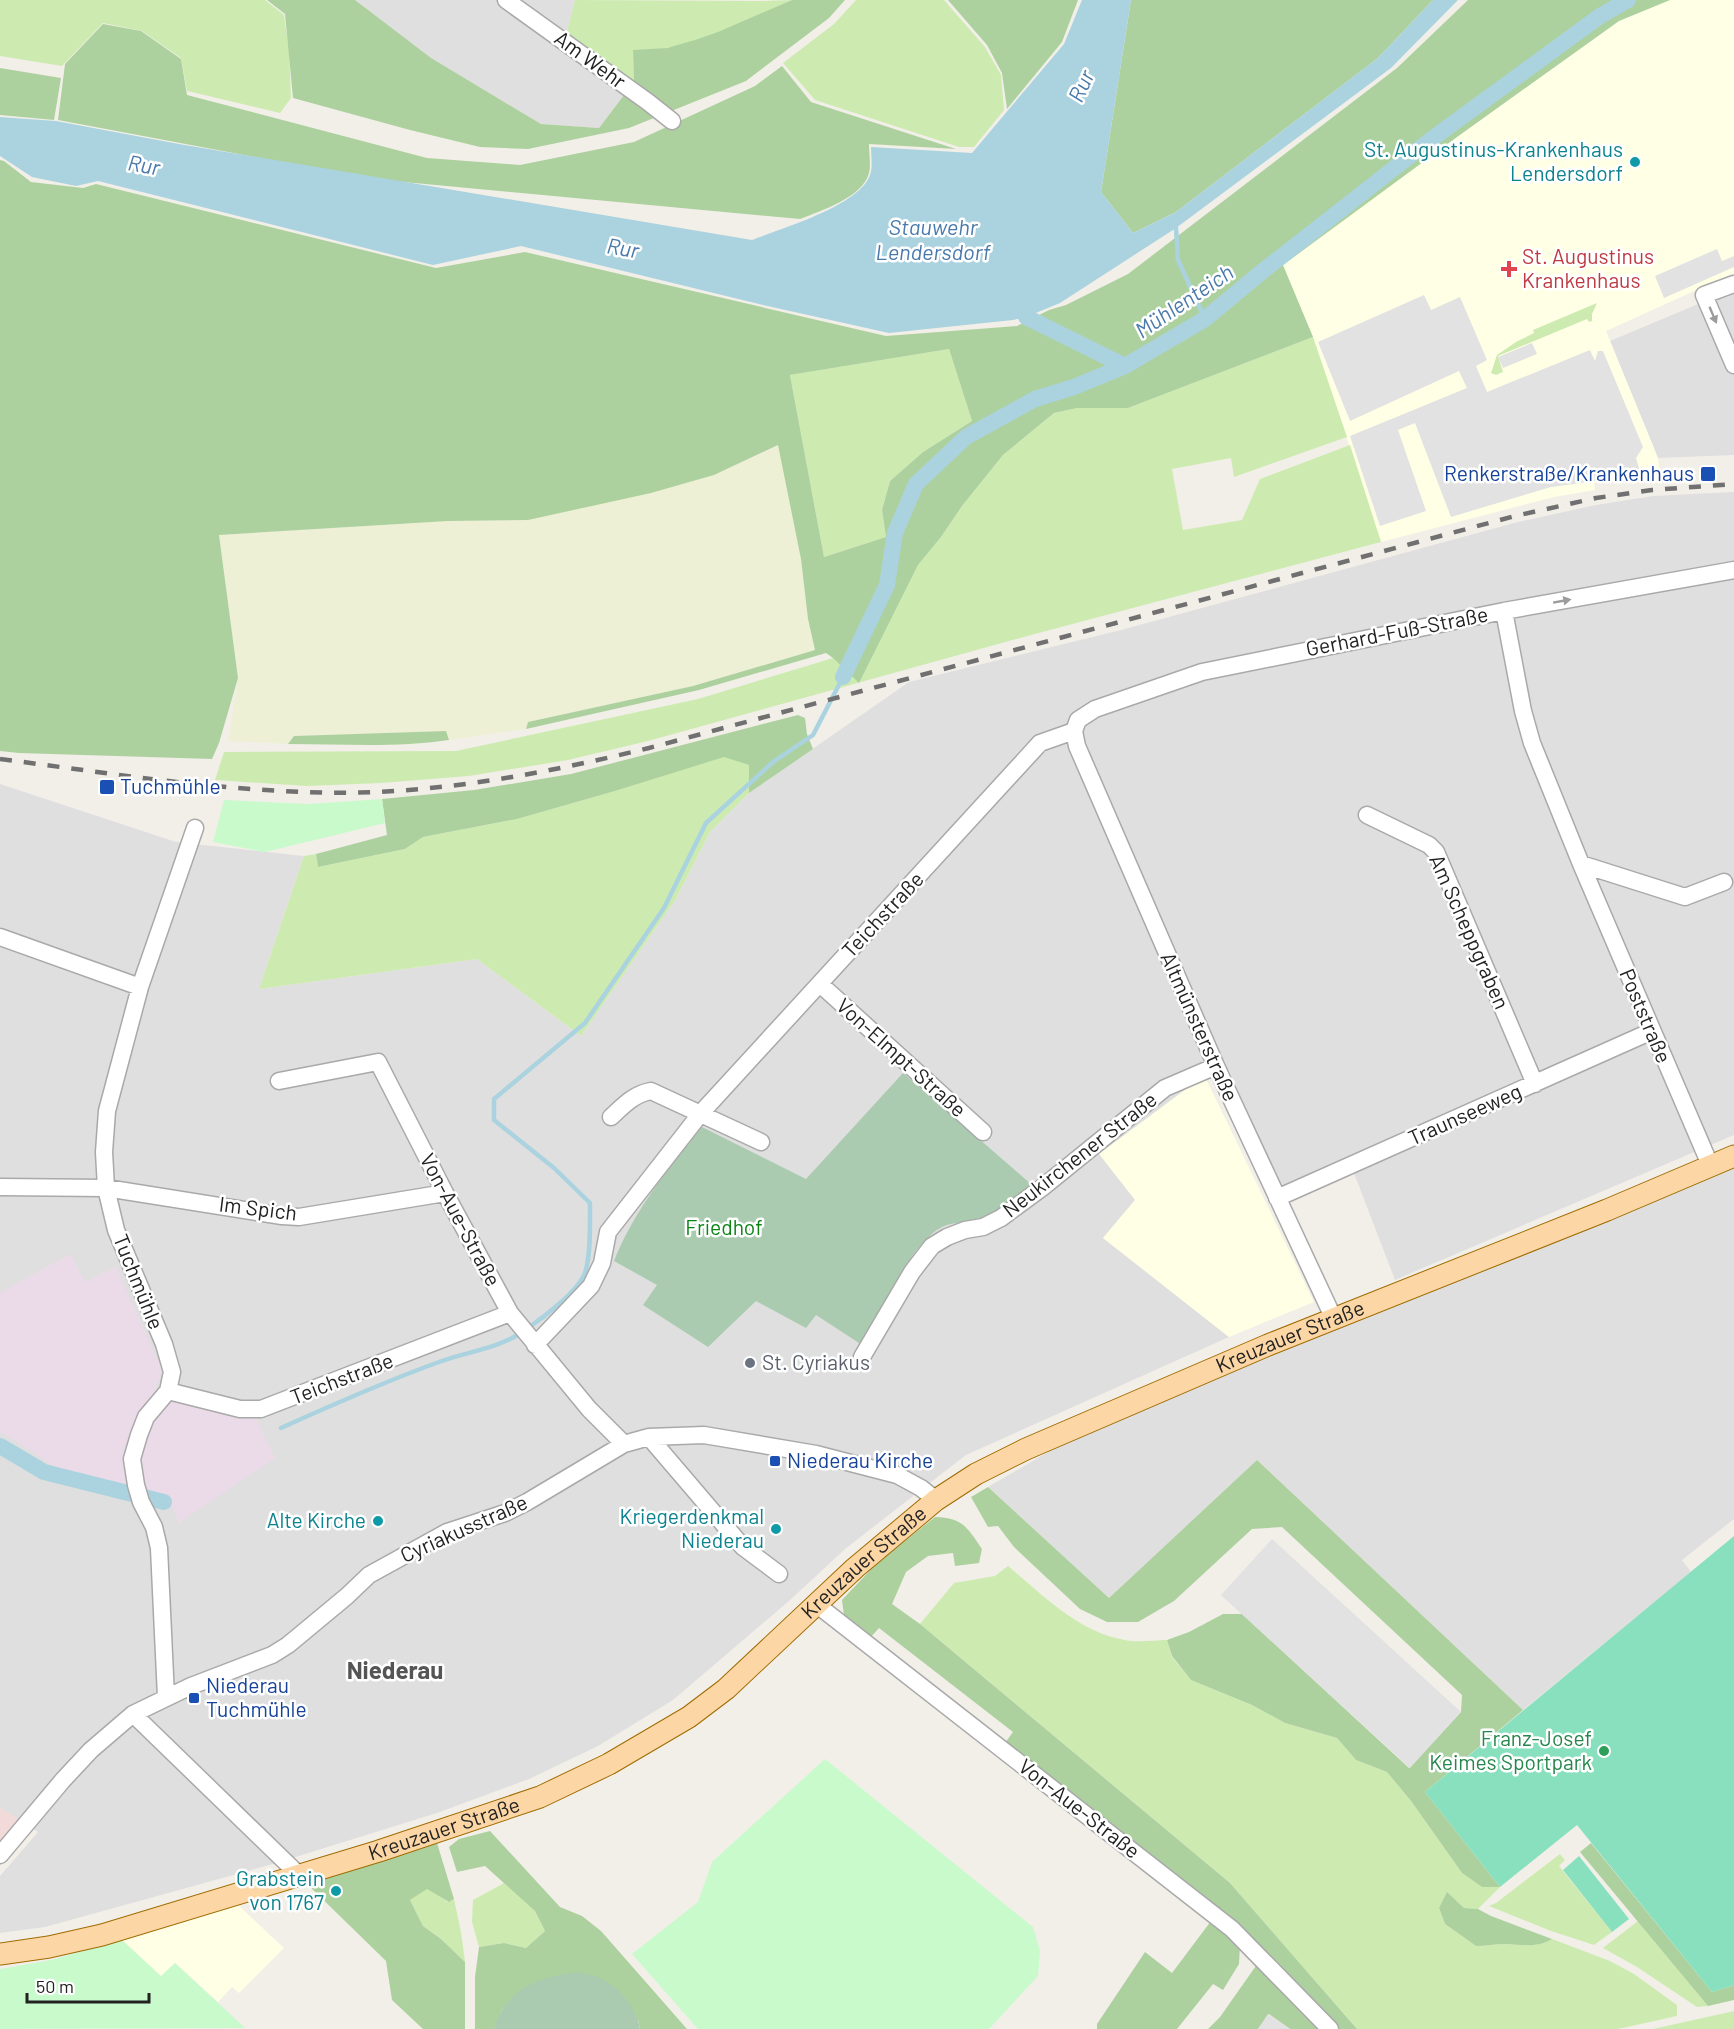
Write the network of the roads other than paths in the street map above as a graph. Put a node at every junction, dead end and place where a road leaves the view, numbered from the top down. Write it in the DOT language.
graph roads {
  1 [pos="506,0"];
  2 [pos="672,121"];
  3 [pos="1734,284"];
  4 [pos="1734,365"];
  5 [pos="1734,570"];
  6 [pos="1504,611"];
  7 [pos="1074,730"];
  8 [pos="1367,815"];
  9 [pos="195,828"];
  10 [pos="1581,864"];
  11 [pos="1724,882"];
  12 [pos="0,937"];
  13 [pos="820,984"];
  14 [pos="141,987"];
  15 [pos="1652,1031"];
  16 [pos="1216,1066"];
  17 [pos="279,1081"];
  18 [pos="1535,1084"];
  19 [pos="701,1113"];
  20 [pos="611,1117"];
  21 [pos="983,1132"];
  22 [pos="761,1142"];
  23 [pos="1734,1156"];
  24 [pos="1711,1167"];
  25 [pos="0,1186"];
  26 [pos="106,1188"];
  27 [pos="445,1192"];
  28 [pos="1277,1198"];
  29 [pos="515,1319"];
  30 [pos="1334,1319"];
  31 [pos="532,1342"];
  32 [pos="862,1357"];
  33 [pos="168,1391"];
  34 [pos="649,1437"];
  35 [pos="624,1444"];
  36 [pos="936,1500"];
  37 [pos="779,1574"];
  38 [pos="816,1604"];
  39 [pos="166,1697"];
  40 [pos="133,1714"];
  41 [pos="0,1855"];
  42 [pos="298,1875"];
  43 [pos="0,1954"];
  44 [pos="1330,2029"];
  1 -- 2 [label="street, Am Wehr"];
  3 -- 4 [label="street, one-way"];
  6 -- 5 [label="street, Gerhard-Fuß-Straße, one-way"];
  6 -- 7 [label="street, Gerhard-Fuß-Straße"];
  6 -- 10 [label="street, Poststraße"];
  7 -- 13 [label="street, Teichstraße"];
  7 -- 16 [label="street, Altmünsterstraße"];
  8 -- 18 [label="street, Am Scheppgraben"];
  9 -- 14 [label="street, Tuchmühle"];
  10 -- 11 [label="street"];
  10 -- 15 [label="street, Poststraße"];
  12 -- 14 [label="street"];
  13 -- 19 [label="street, Teichstraße"];
  13 -- 21 [label="street, Von-Elmpt-Straße"];
  14 -- 26 [label="street, Tuchmühle"];
  15 -- 18 [label="street, Traunseeweg"];
  15 -- 24 [label="street, Poststraße"];
  16 -- 28 [label="street, Altmünsterstraße"];
  16 -- 32 [label="street, Neukirchener Straße"];
  17 -- 27 [label="street, Von-Aue-Straße"];
  18 -- 28 [label="street, Traunseeweg"];
  19 -- 20 [label="street"];
  19 -- 22 [label="street"];
  19 -- 31 [label="street, Teichstraße"];
  23 -- 24 [label="main road, Kreuzauer Straße"];
  24 -- 30 [label="main road, Kreuzauer Straße"];
  25 -- 26 [label="street, Im Spich"];
  26 -- 27 [label="street, Im Spich"];
  26 -- 33 [label="street, Tuchmühle"];
  27 -- 29 [label="street, Von-Aue-Straße"];
  28 -- 30 [label="street, Altmünsterstraße"];
  29 -- 31 [label="street, Von-Aue-Straße"];
  29 -- 33 [label="street, Teichstraße"];
  30 -- 36 [label="main road, Kreuzauer Straße"];
  31 -- 35 [label="street, Von-Aue-Straße"];
  33 -- 39 [label="street"];
  34 -- 35 [label="street, Cyriakusstraße"];
  34 -- 36 [label="street, Cyriakusstraße"];
  34 -- 37 [label="street"];
  35 -- 39 [label="street, Cyriakusstraße"];
  36 -- 38 [label="main road, Kreuzauer Straße"];
  38 -- 42 [label="main road, Kreuzauer Straße"];
  38 -- 44 [label="street, Von-Aue-Straße"];
  39 -- 40 [label="street, Cyriakusstraße"];
  40 -- 41 [label="street, Cyriakusstraße"];
  40 -- 42 [label="street"];
  42 -- 43 [label="main road, Kreuzauer Straße"];
}
